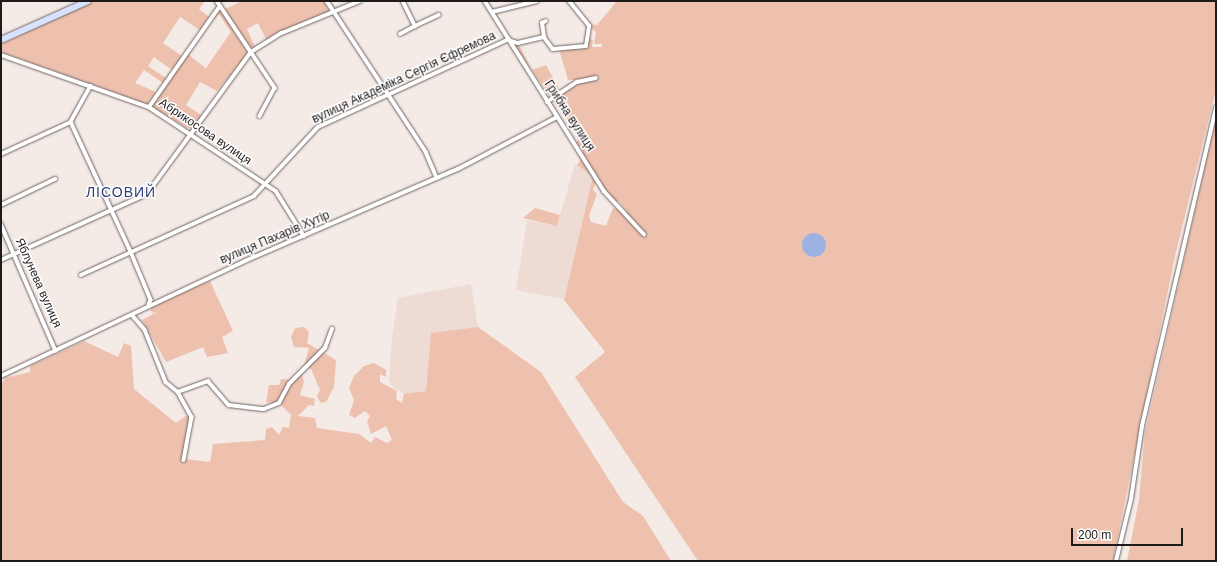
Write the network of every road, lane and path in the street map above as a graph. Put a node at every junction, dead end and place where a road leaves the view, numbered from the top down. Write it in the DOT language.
graph roads {
  1 [pos="88,1"];
  2 [pos="217,1"];
  3 [pos="327,1"];
  4 [pos="360,1"];
  5 [pos="403,1"];
  6 [pos="485,1"];
  7 [pos="537,1"];
  8 [pos="569,1"];
  9 [pos="220,6"];
  10 [pos="334,12"];
  11 [pos="492,12"];
  12 [pos="439,15"];
  13 [pos="546,21"];
  14 [pos="415,26"];
  15 [pos="400,34"];
  16 [pos="544,37"];
  17 [pos="1,40"];
  18 [pos="510,40"];
  19 [pos="518,43"];
  20 [pos="515,48"];
  21 [pos="251,52"];
  22 [pos="1,55"];
  23 [pos="596,78"];
  24 [pos="91,86"];
  25 [pos="386,94"];
  26 [pos="547,102"];
  27 [pos="149,107"];
  28 [pos="1216,107"];
  29 [pos="260,116"];
  30 [pos="557,117"];
  31 [pos="71,122"];
  32 [pos="191,134"];
  33 [pos="1,154"];
  34 [pos="437,178"];
  35 [pos="55,179"];
  36 [pos="266,185"];
  37 [pos="1,205"];
  38 [pos="112,209"];
  39 [pos="1,224"];
  40 [pos="644,234"];
  41 [pos="304,236"];
  42 [pos="131,252"];
  43 [pos="14,254"];
  44 [pos="1,260"];
  45 [pos="81,274"];
  46 [pos="149,305"];
  47 [pos="133,316"];
  48 [pos="332,329"];
  49 [pos="56,351"];
  50 [pos="1,376"];
  51 [pos="178,392"];
  52 [pos="184,460"];
  53 [pos="1116,561"];
  1 -- 17 [label="main road"];
  2 -- 9 [label="street"];
  3 -- 10 [label="street"];
  4 -- 10 [label="street"];
  5 -- 14 [label="street"];
  6 -- 11 [label="street, Грибна вулиця"];
  7 -- 11 [label="street"];
  8 -- 16 [label="street"];
  9 -- 21 [label="street"];
  9 -- 27 [label="street"];
  10 -- 21 [label="street"];
  10 -- 25 [label="street"];
  11 -- 18 [label="street, Грибна вулиця"];
  12 -- 14 [label="street"];
  13 -- 16 [label="street"];
  14 -- 15 [label="street"];
  16 -- 19 [label="street"];
  18 -- 19 [label="street"];
  18 -- 20 [label="street, Грибна вулиця"];
  18 -- 25 [label="street, вулиця Академіка Сергія Єфремова"];
  19 -- 20 [label="street"];
  20 -- 26 [label="street, Грибна вулиця"];
  21 -- 29 [label="street"];
  21 -- 32 [label="street"];
  22 -- 24 [label="street, Абрикосова вулиця"];
  23 -- 26 [label="street"];
  24 -- 27 [label="street, Абрикосова вулиця"];
  24 -- 31 [label="street"];
  25 -- 34 [label="street"];
  25 -- 36 [label="street, вулиця Академіка Сергія Єфремова"];
  26 -- 30 [label="street, Грибна вулиця"];
  27 -- 32 [label="street, Абрикосова вулиця"];
  28 -- 53 [label="street"];
  30 -- 34 [label="street, вулиця Пахарів Хутір"];
  30 -- 40 [label="street, Грибна вулиця"];
  31 -- 33 [label="street"];
  31 -- 38 [label="street"];
  32 -- 36 [label="street, Абрикосова вулиця"];
  32 -- 38 [label="street"];
  34 -- 41 [label="street, вулиця Пахарів Хутір"];
  35 -- 37 [label="street"];
  36 -- 41 [label="street, Абрикосова вулиця"];
  36 -- 42 [label="street, вулиця Академіка Сергія Єфремова"];
  38 -- 42 [label="street"];
  38 -- 43 [label="street"];
  39 -- 43 [label="street, Яблунева вулиця"];
  41 -- 46 [label="street, вулиця Пахарів Хутір"];
  42 -- 45 [label="street, вулиця Академіка Сергія Єфремова"];
  42 -- 46 [label="street"];
  43 -- 44 [label="street"];
  43 -- 49 [label="street, Яблунева вулиця"];
  46 -- 47 [label="street, вулиця Пахарів Хутір"];
  47 -- 49 [label="street, вулиця Пахарів Хутір"];
  47 -- 51 [label="street"];
  48 -- 51 [label="street"];
  49 -- 50 [label="street, вулиця Пахарів Хутір"];
  51 -- 52 [label="street"];
}
